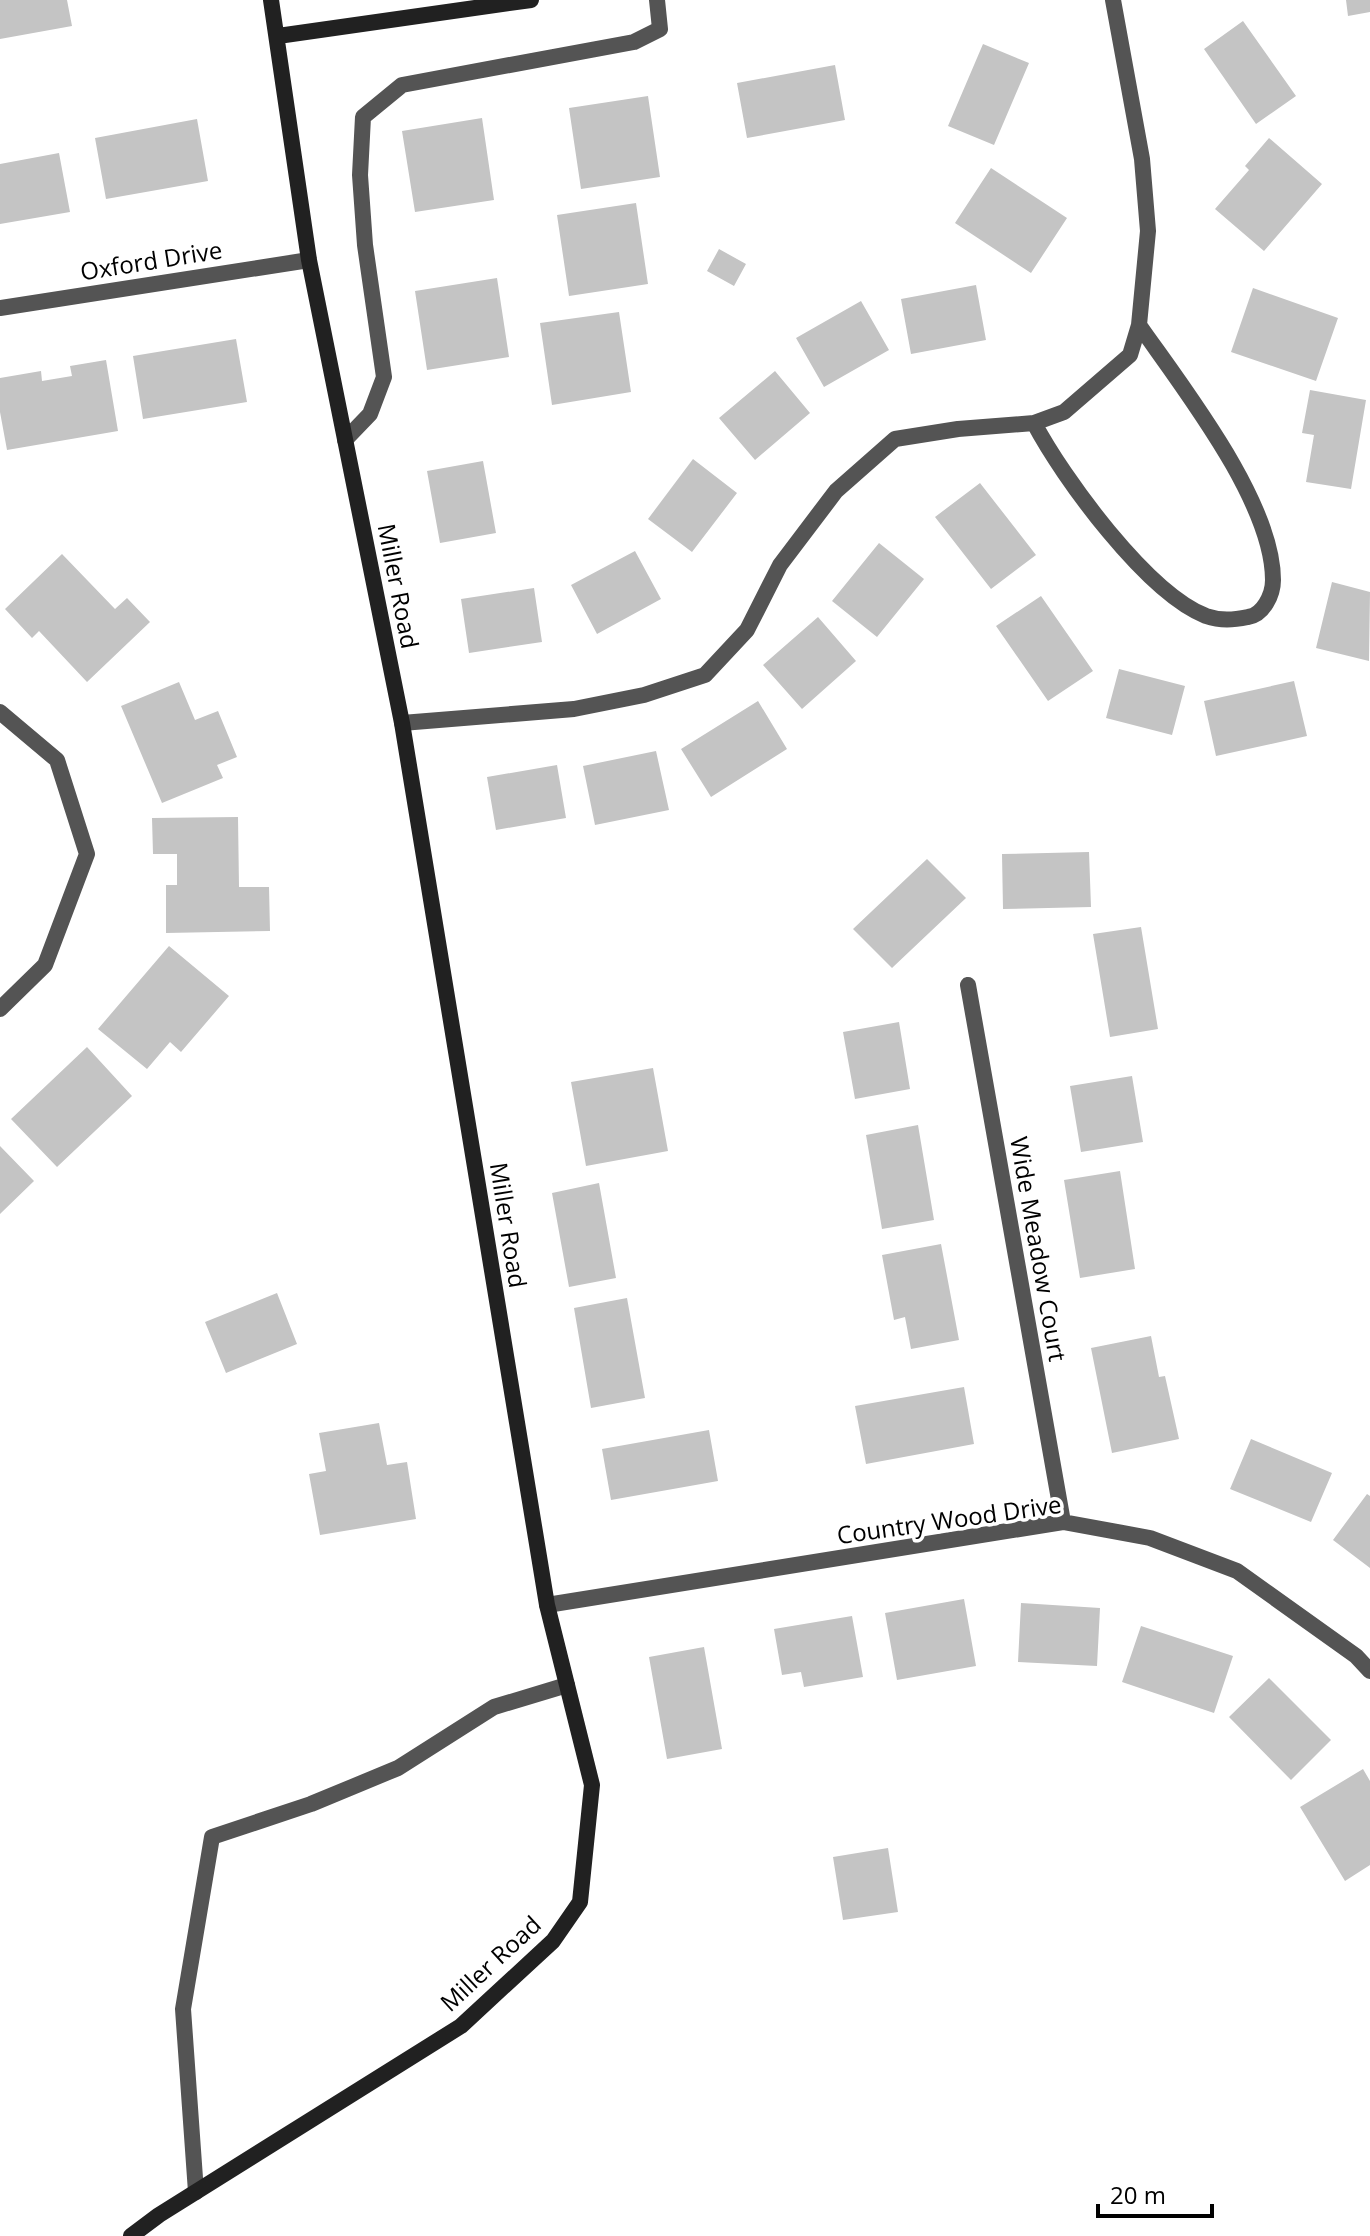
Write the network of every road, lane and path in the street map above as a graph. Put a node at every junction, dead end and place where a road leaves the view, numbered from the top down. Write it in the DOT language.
graph roads {
  1 [pos="271,0"];
  2 [pos="531,0"];
  3 [pos="657,0"];
  4 [pos="1113,0"];
  5 [pos="278,36"];
  6 [pos="309,260"];
  7 [pos="0,308"];
  8 [pos="1139,325"];
  9 [pos="1034,423"];
  10 [pos="345,440"];
  11 [pos="0,712"];
  12 [pos="402,723"];
  13 [pos="968,985"];
  14 [pos="0,1009"];
  15 [pos="1063,1522"];
  16 [pos="547,1605"];
  17 [pos="1370,1671"];
  18 [pos="567,1685"];
  19 [pos="196,2192"];
  20 [pos="131,2236"];
  1 -- 5 [label="street, Miller Road"];
  2 -- 5 [label="street"];
  3 -- 10 [label="street"];
  4 -- 8 [label="street"];
  5 -- 6 [label="street, Miller Road"];
  6 -- 7 [label="street, Oxford Drive"];
  6 -- 10 [label="street, Miller Road"];
  8 -- 9 [label="street"];
  8 -- 9 [label="street"];
  9 -- 12 [label="street"];
  10 -- 12 [label="street, Miller Road"];
  11 -- 14 [label="street"];
  12 -- 16 [label="street, Miller Road"];
  13 -- 15 [label="street, Wide Meadow Court"];
  15 -- 16 [label="street, Country Wood Drive"];
  15 -- 17 [label="street, Country Wood Drive"];
  16 -- 18 [label="street, Miller Road"];
  18 -- 19 [label="street, Miller Road"];
  18 -- 19 [label="street"];
  19 -- 20 [label="street, Miller Road"];
}
